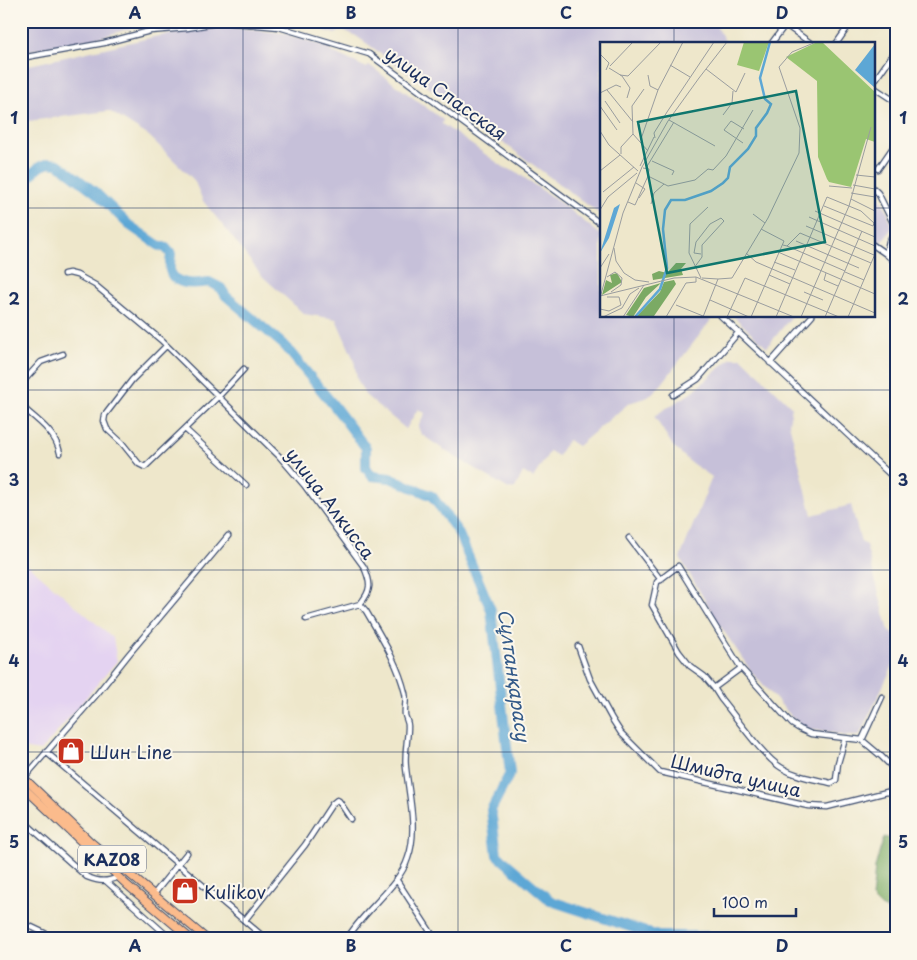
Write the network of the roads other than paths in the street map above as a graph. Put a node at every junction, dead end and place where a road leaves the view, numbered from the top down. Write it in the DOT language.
graph roads {
  1 [pos="780,21"];
  2 [pos="852,21"];
  3 [pos="786,23"];
  4 [pos="772,42"];
  5 [pos="810,42"];
  6 [pos="837,42"];
  7 [pos="896,50"];
  8 [pos="21,58"];
  9 [pos="874,83"];
  10 [pos="874,86"];
  11 [pos="896,102"];
  12 [pos="896,143"];
  13 [pos="878,169"];
  14 [pos="874,189"];
  15 [pos="600,223"];
  16 [pos="896,229"];
  17 [pos="874,246"];
  18 [pos="886,254"];
  19 [pos="896,263"];
  20 [pos="64,274"];
  21 [pos="723,318"];
  22 [pos="810,318"];
  23 [pos="738,333"];
  24 [pos="166,346"];
  25 [pos="63,354"];
  26 [pos="770,363"];
  27 [pos="244,369"];
  28 [pos="21,384"];
  29 [pos="673,395"];
  30 [pos="219,396"];
  31 [pos="21,406"];
  32 [pos="185,429"];
  33 [pos="60,453"];
  34 [pos="894,476"];
  35 [pos="246,485"];
  36 [pos="228,536"];
  37 [pos="629,538"];
  38 [pos="661,580"];
  39 [pos="360,604"];
  40 [pos="306,619"];
  41 [pos="578,646"];
  42 [pos="741,668"];
  43 [pos="714,688"];
  44 [pos="882,697"];
  45 [pos="845,739"];
  46 [pos="862,740"];
  47 [pos="46,752"];
  48 [pos="896,771"];
  49 [pos="22,779"];
  50 [pos="896,793"];
  51 [pos="21,819"];
  52 [pos="350,819"];
  53 [pos="98,853"];
  54 [pos="187,853"];
  55 [pos="179,865"];
  56 [pos="119,877"];
  57 [pos="396,879"];
  58 [pos="107,882"];
  59 [pos="154,894"];
  60 [pos="245,920"];
  61 [pos="21,922"];
  62 [pos="182,931"];
  63 [pos="167,938"];
  64 [pos="56,939"];
  65 [pos="191,939"];
  66 [pos="207,939"];
  67 [pos="266,939"];
  68 [pos="346,939"];
  69 [pos="435,939"];
  1 -- 3 [label="street"];
  2 -- 6 [label="street"];
  3 -- 4 [label="street"];
  3 -- 5 [label="street"];
  7 -- 9 [label="street"];
  8 -- 15 [label="street, улица Спасская"];
  10 -- 11 [label="street"];
  12 -- 13 [label="street"];
  14 -- 16 [label="street"];
  16 -- 18 [label="street"];
  17 -- 18 [label="street"];
  18 -- 19 [label="street"];
  20 -- 24 [label="street, улица Алкисса"];
  21 -- 23 [label="street"];
  22 -- 26 [label="street"];
  23 -- 26 [label="street"];
  23 -- 29 [label="street"];
  24 -- 30 [label="street, улица Алкисса"];
  24 -- 32 [label="street"];
  25 -- 28 [label="street"];
  26 -- 34 [label="street"];
  27 -- 30 [label="street"];
  30 -- 32 [label="street"];
  30 -- 39 [label="street, улица Алкисса"];
  31 -- 33 [label="street"];
  32 -- 35 [label="street"];
  36 -- 47 [label="street"];
  37 -- 38 [label="street"];
  38 -- 42 [label="street"];
  38 -- 43 [label="street"];
  39 -- 40 [label="street"];
  39 -- 57 [label="street"];
  41 -- 50 [label="street, Шмидта улица"];
  42 -- 43 [label="street"];
  42 -- 45 [label="street"];
  43 -- 45 [label="street"];
  44 -- 46 [label="street"];
  45 -- 46 [label="street"];
  46 -- 48 [label="street"];
  47 -- 49 [label="street"];
  47 -- 55 [label="street"];
  49 -- 53 [label="main road, KAZ08"];
  51 -- 58 [label="street"];
  52 -- 60 [label="street"];
  53 -- 56 [label="main road, KAZ08"];
  53 -- 59 [label="main road, KAZ08"];
  54 -- 55 [label="street"];
  55 -- 59 [label="street"];
  55 -- 60 [label="street"];
  56 -- 58 [label="street"];
  56 -- 62 [label="main road, KAZ08"];
  57 -- 68 [label="street"];
  57 -- 69 [label="street"];
  58 -- 63 [label="street"];
  59 -- 66 [label="main road, KAZ08"];
  60 -- 67 [label="street"];
  61 -- 64 [label="street"];
  62 -- 63 [label="street"];
  62 -- 65 [label="main road, KAZ08"];
}
